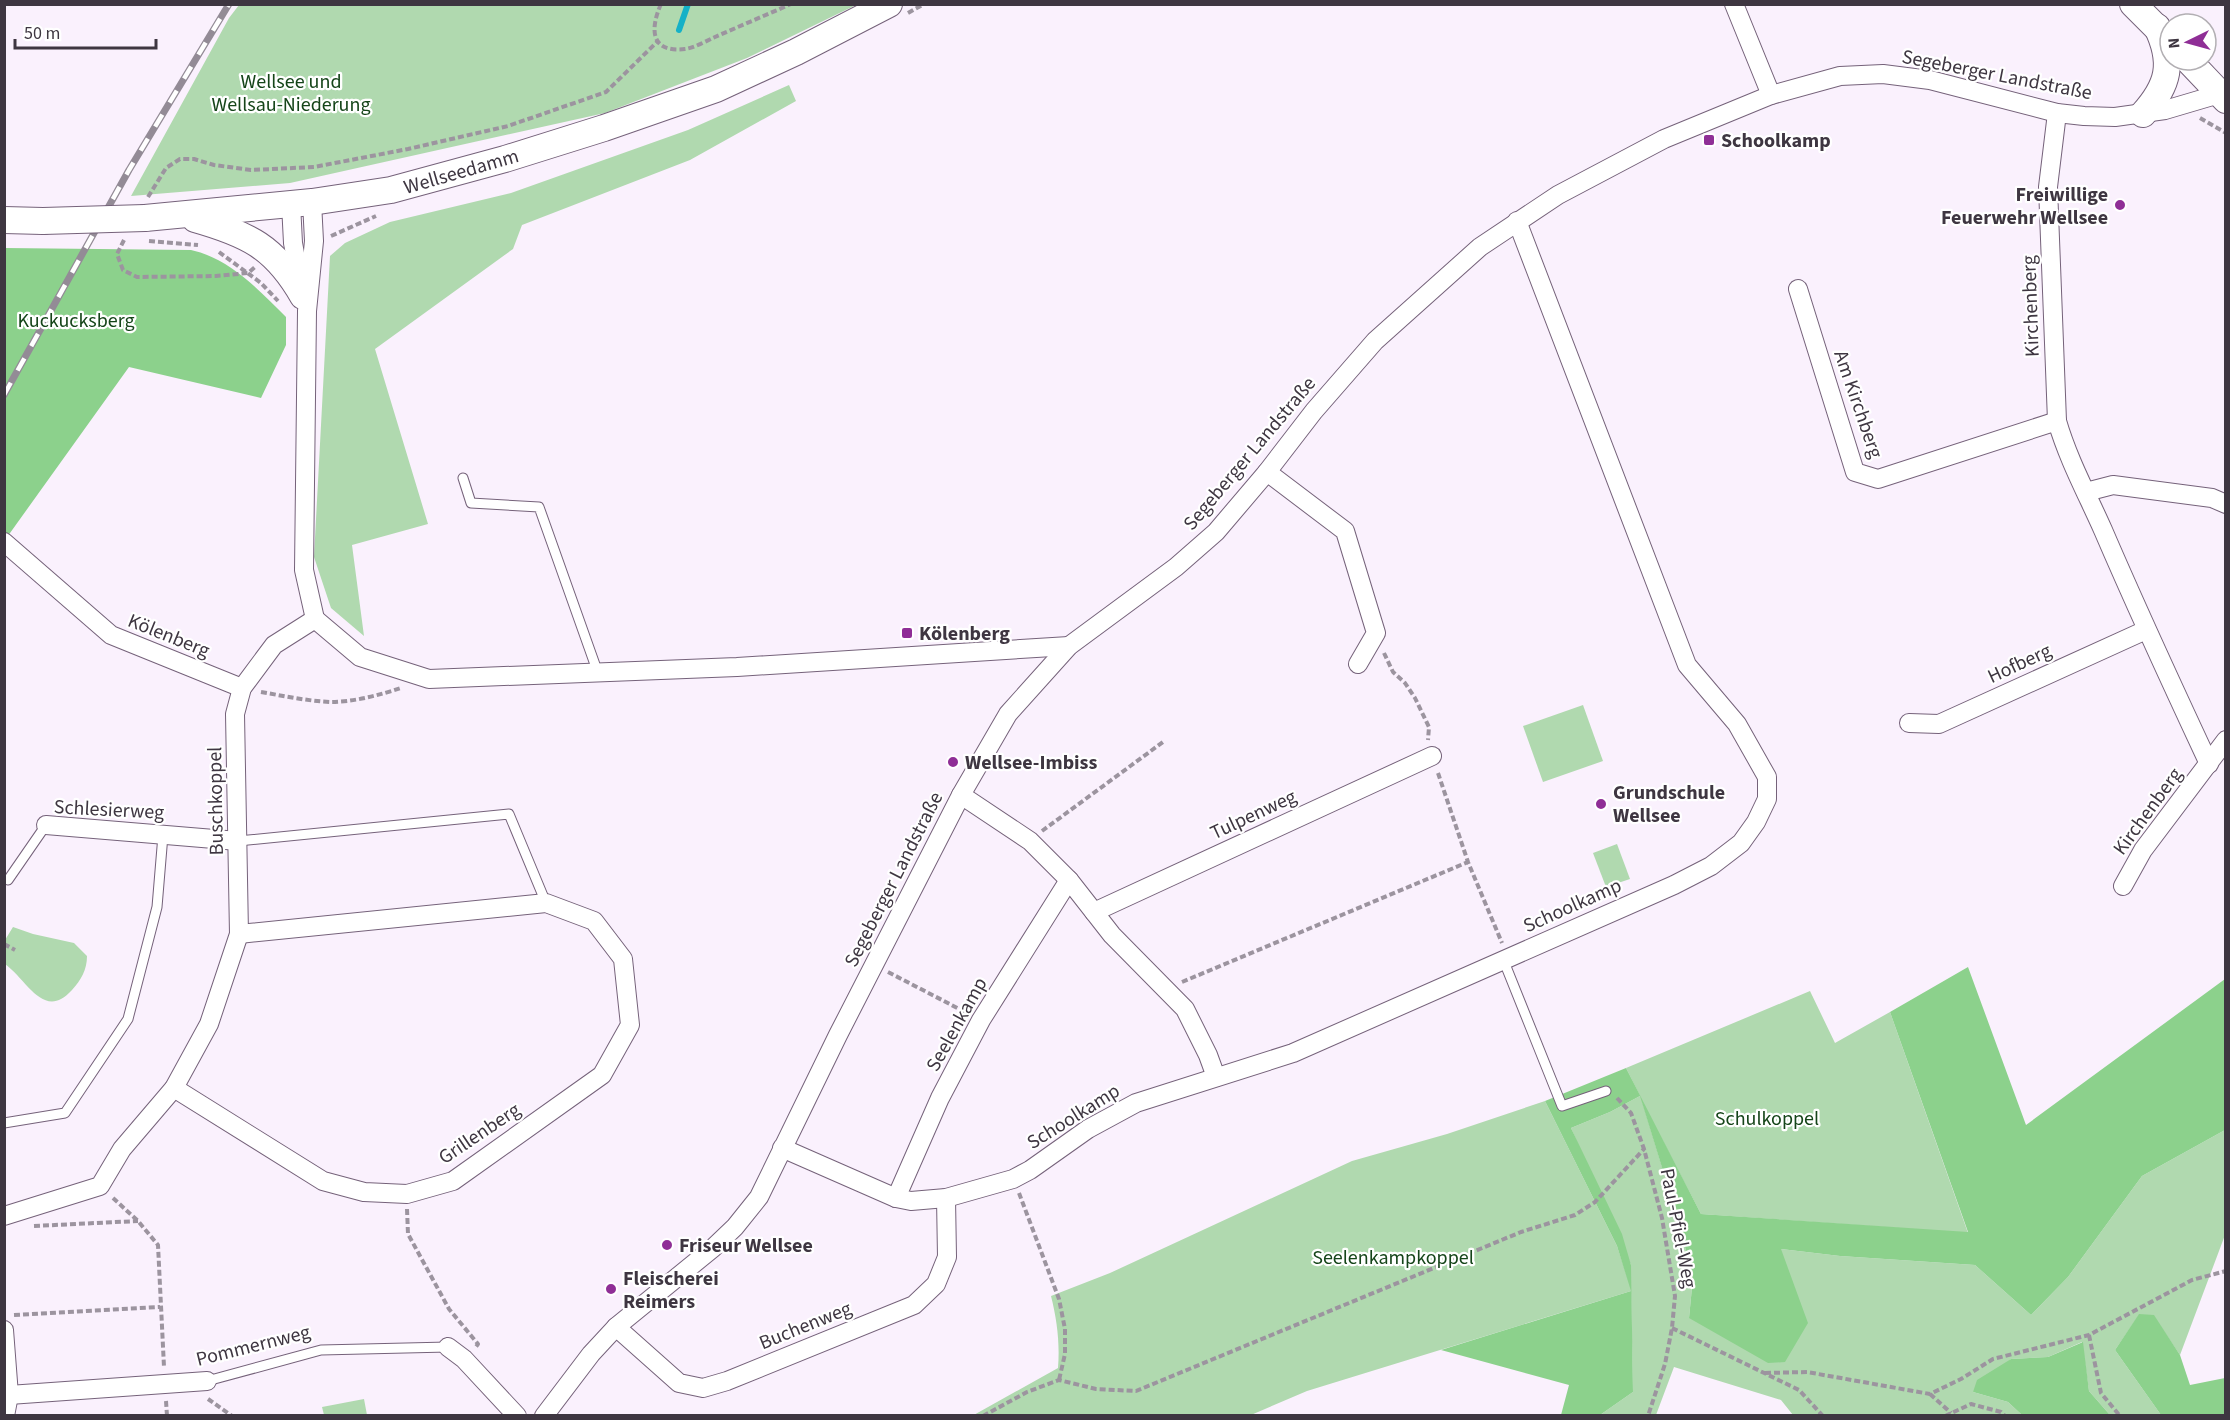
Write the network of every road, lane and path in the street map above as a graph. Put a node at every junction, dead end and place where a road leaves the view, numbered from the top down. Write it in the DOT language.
graph roads {
  1 [pos="661,4"];
  2 [pos="791,4"];
  3 [pos="889,4"];
  4 [pos="1734,4"];
  5 [pos="2133,4"];
  6 [pos="2158,28"];
  7 [pos="657,42"];
  8 [pos="2166,72"];
  9 [pos="2200,72"];
  10 [pos="1771,95"];
  11 [pos="2224,95"];
  12 [pos="2058,113"];
  13 [pos="2143,114"];
  14 [pos="302,203"];
  15 [pos="183,215"];
  16 [pos="4,220"];
  17 [pos="1517,221"];
  18 [pos="140,224"];
  19 [pos="205,246"];
  20 [pos="214,249"];
  21 [pos="248,273"];
  22 [pos="1798,289"];
  23 [pos="298,305"];
  24 [pos="2057,421"];
  25 [pos="1267,472"];
  26 [pos="463,478"];
  27 [pos="2086,492"];
  28 [pos="2226,504"];
  29 [pos="4,542"];
  30 [pos="315,620"];
  31 [pos="2146,630"];
  32 [pos="1376,633"];
  33 [pos="1069,646"];
  34 [pos="1358,664"];
  35 [pos="598,673"];
  36 [pos="429,679"];
  37 [pos="242,688"];
  38 [pos="1909,723"];
  39 [pos="2226,740"];
  40 [pos="1163,742"];
  41 [pos="1432,756"];
  42 [pos="2209,764"];
  43 [pos="961,795"];
  44 [pos="46,825"];
  45 [pos="163,835"];
  46 [pos="238,841"];
  47 [pos="1030,841"];
  48 [pos="1468,862"];
  49 [pos="4,879"];
  50 [pos="1070,880"];
  51 [pos="2123,886"];
  52 [pos="546,903"];
  53 [pos="1094,912"];
  54 [pos="239,934"];
  55 [pos="4,944"];
  56 [pos="15,950"];
  57 [pos="1506,958"];
  58 [pos="874,965"];
  59 [pos="1165,989"];
  60 [pos="953,1006"];
  61 [pos="1216,1077"];
  62 [pos="174,1088"];
  63 [pos="1606,1091"];
  64 [pos="4,1123"];
  65 [pos="782,1148"];
  66 [pos="1644,1149"];
  67 [pos="1014,1179"];
  68 [pos="100,1186"];
  69 [pos="407,1194"];
  70 [pos="896,1198"];
  71 [pos="946,1198"];
  72 [pos="4,1216"];
  73 [pos="138,1221"];
  74 [pos="26,1224"];
  75 [pos="2226,1271"];
  76 [pos="160,1307"];
  77 [pos="4,1316"];
  78 [pos="616,1327"];
  79 [pos="1672,1328"];
  80 [pos="4,1330"];
  81 [pos="2089,1335"];
  82 [pos="448,1347"];
  83 [pos="464,1359"];
  84 [pos="1765,1373"];
  85 [pos="1059,1380"];
  86 [pos="207,1381"];
  87 [pos="165,1384"];
  88 [pos="1930,1394"];
  89 [pos="9,1395"];
  90 [pos="1951,1413"];
  91 [pos="5,1416"];
  92 [pos="167,1416"];
  93 [pos="232,1416"];
  94 [pos="517,1416"];
  95 [pos="544,1416"];
  96 [pos="983,1416"];
  97 [pos="1647,1416"];
  98 [pos="1823,1416"];
  99 [pos="1945,1416"];
  100 [pos="2005,1416"];
  101 [pos="2120,1416"];
  1 -- 7 [label="path"];
  2 -- 7 [label="path"];
  3 -- 14 [label="main road, Wellseedamm"];
  4 -- 10 [label="street"];
  5 -- 6 [label="main road"];
  7 -- 18 [label="path"];
  8 -- 13 [label="main road"];
  9 -- 11 [label="main road"];
  10 -- 12 [label="street, Segeberger Landstraße"];
  10 -- 17 [label="street, Segeberger Landstraße"];
  11 -- 13 [label="street, Segeberger Landstraße"];
  12 -- 13 [label="street, Segeberger Landstraße"];
  12 -- 24 [label="street, Kirchenberg"];
  14 -- 15 [label="main road, Wellseedamm"];
  14 -- 23 [label="street"];
  15 -- 18 [label="main road, Wellseedamm"];
  15 -- 23 [label="main road"];
  16 -- 18 [label="main road, Wellseedamm, bridge"];
  17 -- 25 [label="street, Segeberger Landstraße"];
  17 -- 57 [label="street, Schoolkamp"];
  18 -- 19 [label="path"];
  18 -- 21 [label="path"];
  20 -- 21 [label="path"];
  21 -- 23 [label="path"];
  22 -- 24 [label="street, Am Kirchberg"];
  23 -- 30 [label="street"];
  24 -- 27 [label="street, Kirchenberg"];
  25 -- 32 [label="street"];
  25 -- 33 [label="street, Segeberger Landstraße"];
  26 -- 35 [label="lane"];
  27 -- 28 [label="street"];
  27 -- 31 [label="street, Kirchenberg"];
  29 -- 37 [label="street, Kölenberg"];
  30 -- 36 [label="street"];
  30 -- 37 [label="street, Buschkoppel"];
  31 -- 38 [label="street, Hofberg"];
  31 -- 42 [label="street, Kirchenberg"];
  32 -- 34 [label="street"];
  32 -- 41 [label="path"];
  33 -- 35 [label="street"];
  33 -- 43 [label="street, Segeberger Landstraße"];
  35 -- 36 [label="street"];
  36 -- 37 [label="path"];
  37 -- 46 [label="street, Buschkoppel"];
  39 -- 42 [label="street, Kirchenberg"];
  40 -- 47 [label="path"];
  41 -- 48 [label="path"];
  41 -- 53 [label="street, Tulpenweg"];
  42 -- 51 [label="street, Kirchenberg"];
  43 -- 47 [label="street"];
  43 -- 58 [label="street, Segeberger Landstraße"];
  44 -- 45 [label="street, Schlesierweg"];
  44 -- 49 [label="lane, Schlesierweg"];
  45 -- 46 [label="street, Schlesierweg"];
  45 -- 64 [label="lane"];
  46 -- 52 [label="lane"];
  46 -- 54 [label="street, Buschkoppel"];
  47 -- 50 [label="street"];
  48 -- 57 [label="path"];
  48 -- 59 [label="path"];
  50 -- 53 [label="street"];
  50 -- 70 [label="street, Seelenkamp"];
  52 -- 54 [label="street, Grillenberg"];
  52 -- 69 [label="street, Grillenberg"];
  53 -- 59 [label="street"];
  54 -- 62 [label="street, Buschkoppel"];
  55 -- 56 [label="path"];
  57 -- 61 [label="street, Schoolkamp"];
  57 -- 63 [label="lane"];
  58 -- 60 [label="path"];
  58 -- 65 [label="street, Segeberger Landstraße"];
  59 -- 61 [label="street"];
  61 -- 67 [label="street, Schoolkamp"];
  62 -- 68 [label="street, Buschkoppel"];
  62 -- 69 [label="street, Grillenberg"];
  63 -- 66 [label="path, Paul-Pfiel-Weg"];
  65 -- 70 [label="street, Schoolkamp"];
  65 -- 78 [label="street, Segeberger Landstraße"];
  66 -- 79 [label="path, Paul-Pfiel-Weg"];
  66 -- 85 [label="path"];
  67 -- 71 [label="street, Schoolkamp"];
  67 -- 85 [label="path"];
  68 -- 72 [label="street"];
  68 -- 73 [label="path"];
  69 -- 83 [label="path"];
  70 -- 71 [label="street, Schoolkamp"];
  71 -- 78 [label="street, Buchenweg"];
  73 -- 74 [label="path"];
  73 -- 76 [label="path"];
  75 -- 81 [label="path"];
  76 -- 77 [label="path"];
  76 -- 87 [label="path"];
  78 -- 95 [label="street, Segeberger Landstraße"];
  79 -- 84 [label="path"];
  79 -- 97 [label="path, Paul-Pfiel-Weg"];
  80 -- 89 [label="street"];
  81 -- 88 [label="path"];
  81 -- 101 [label="path"];
  82 -- 83 [label="street, Pommernweg"];
  82 -- 86 [label="lane, Pommernweg"];
  83 -- 94 [label="street, Pommernweg"];
  84 -- 88 [label="path"];
  84 -- 98 [label="path"];
  85 -- 96 [label="path"];
  86 -- 87 [label="street, Pommernweg"];
  86 -- 93 [label="path"];
  87 -- 89 [label="street, Pommernweg"];
  87 -- 92 [label="path"];
  88 -- 90 [label="path"];
  89 -- 91 [label="street"];
  90 -- 99 [label="path"];
  90 -- 100 [label="path"];
}
